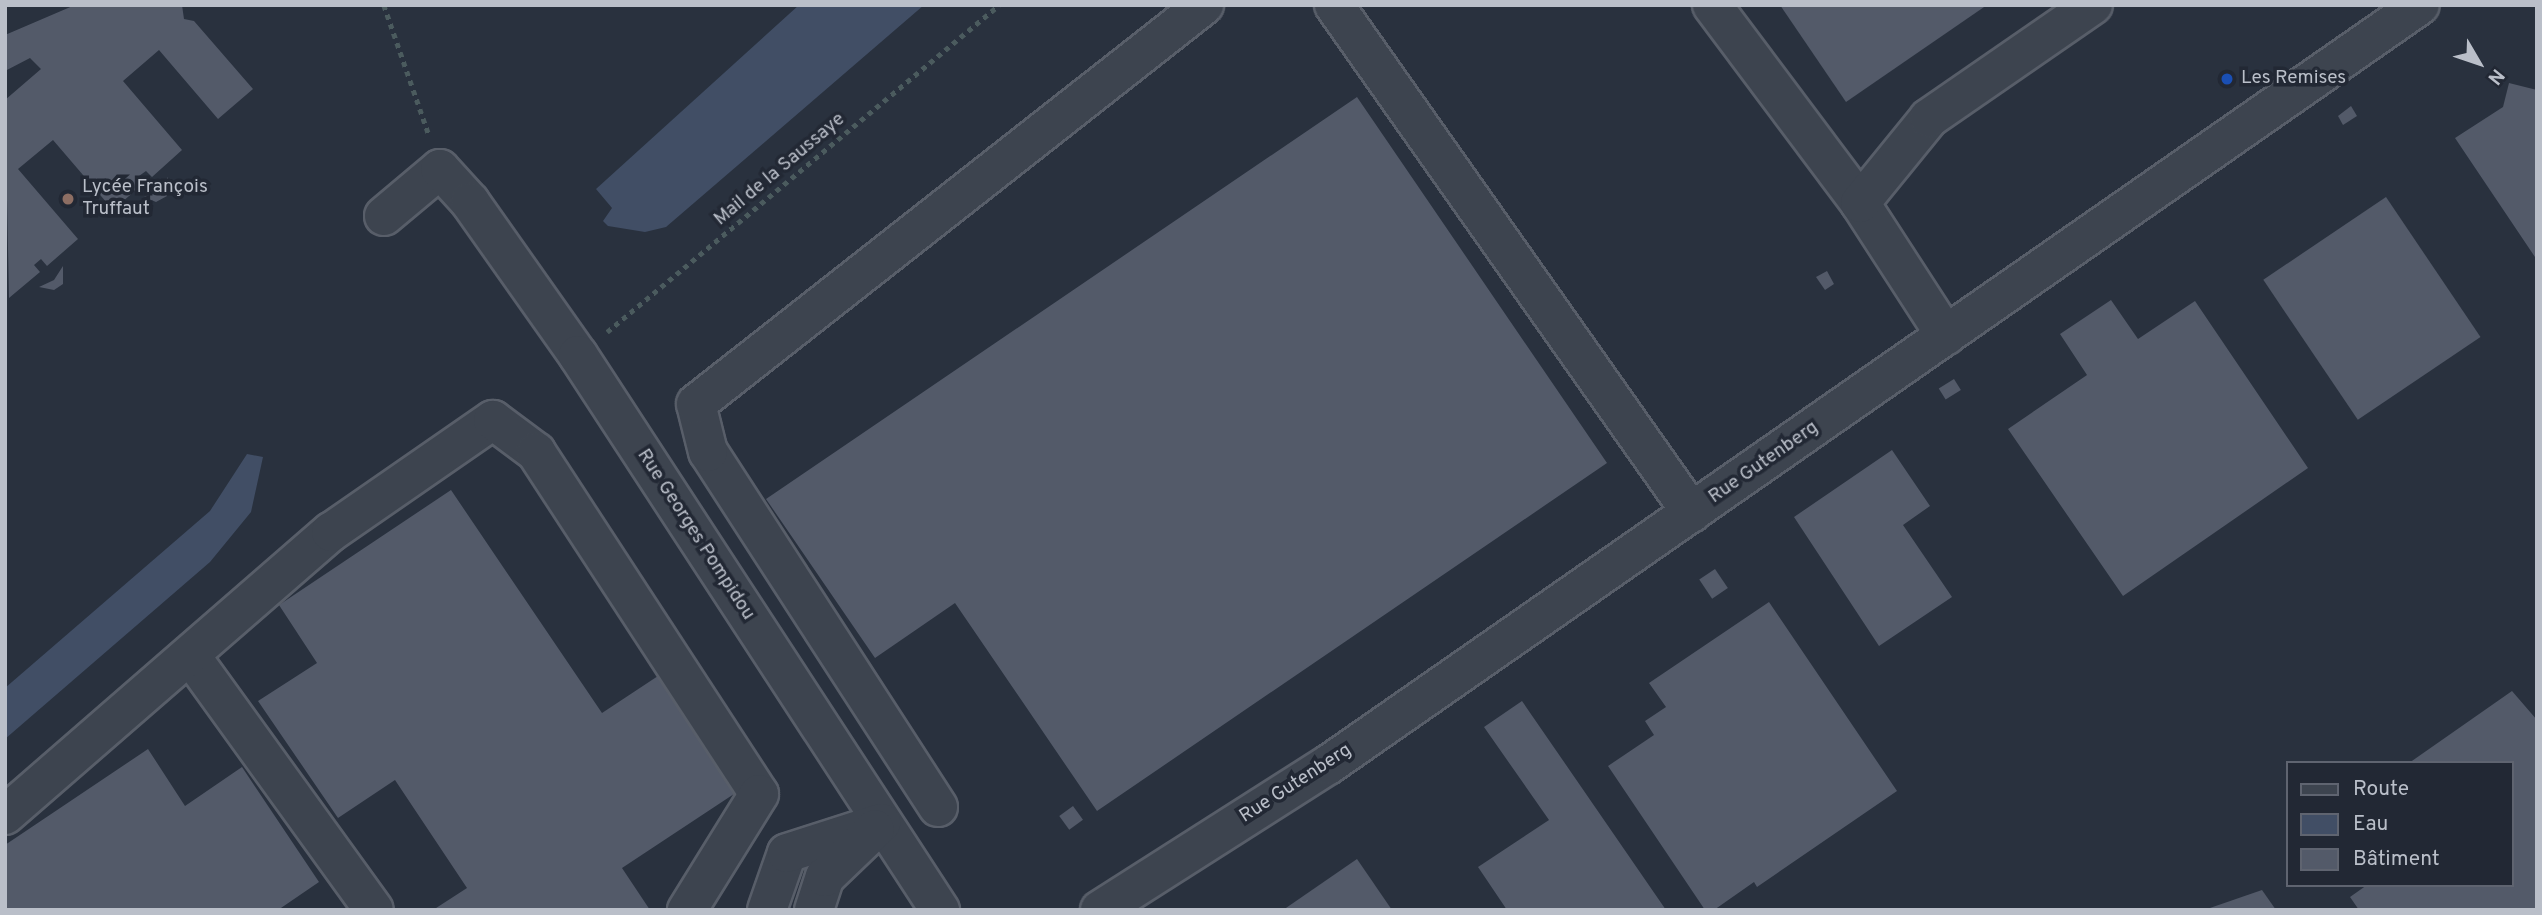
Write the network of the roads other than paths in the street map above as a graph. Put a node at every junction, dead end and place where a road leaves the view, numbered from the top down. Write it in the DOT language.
graph roads {
  1 [pos="1205,5"];
  2 [pos="1334,5"];
  3 [pos="1712,5"];
  4 [pos="2093,5"];
  5 [pos="2420,5"];
  6 [pos="1860,203"];
  7 [pos="384,216"];
  8 [pos="1946,336"];
  9 [pos="1692,513"];
  10 [pos="190,655"];
  11 [pos="938,807"];
  12 [pos="5,815"];
  13 [pos="881,823"];
  14 [pos="374,910"];
  15 [pos="687,910"];
  16 [pos="768,910"];
  17 [pos="814,910"];
  18 [pos="940,910"];
  19 [pos="1100,910"];
  1 -- 11 [label="street"];
  2 -- 9 [label="street"];
  3 -- 6 [label="street"];
  4 -- 6 [label="street"];
  5 -- 8 [label="street, Rue Gutenberg"];
  6 -- 8 [label="street"];
  7 -- 13 [label="street, Rue Georges Pompidou"];
  8 -- 9 [label="street, Rue Gutenberg"];
  9 -- 19 [label="street, Rue Gutenberg"];
  10 -- 12 [label="street"];
  10 -- 14 [label="street"];
  10 -- 15 [label="street"];
  13 -- 16 [label="street"];
  13 -- 17 [label="street"];
  13 -- 18 [label="street, Rue Georges Pompidou"];
}
